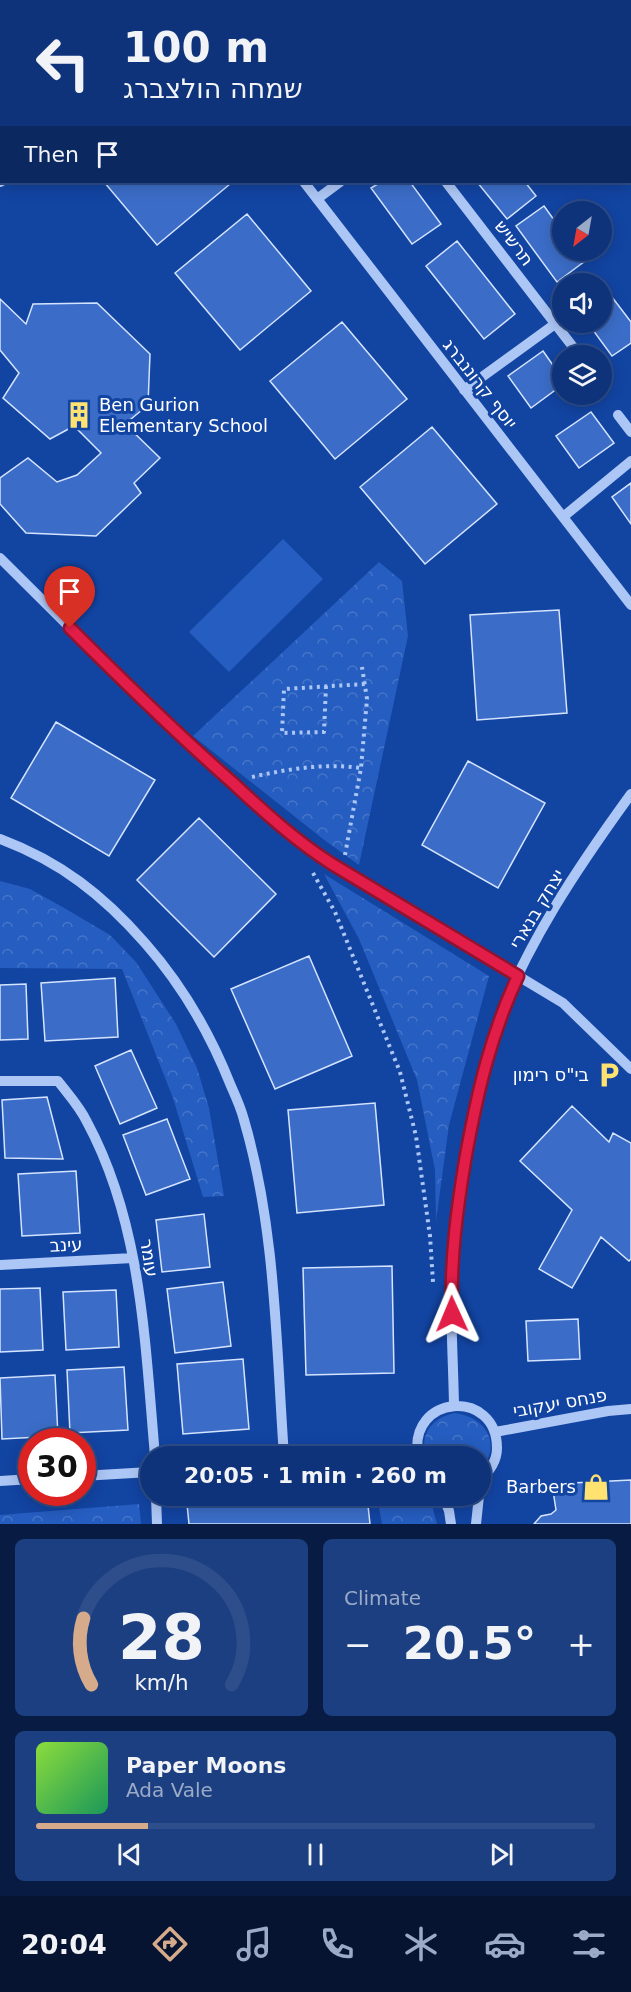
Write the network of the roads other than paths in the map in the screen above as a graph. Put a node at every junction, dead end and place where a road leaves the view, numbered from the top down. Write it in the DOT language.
graph roads {
  1 [pos="305,183"];
  2 [pos="339,183"];
  3 [pos="447,183"];
  4 [pos="317,199"];
  5 [pos="552,320"];
  6 [pos="552,326"];
  7 [pos="562,333"];
  8 [pos="571,345"];
  9 [pos="464,390"];
  10 [pos="618,415"];
  11 [pos="631,432"];
  12 [pos="631,461"];
  13 [pos="563,517"];
  14 [pos="2,563"];
  15 [pos="631,605"];
  16 [pos="631,794"];
  17 [pos="0,839"];
  18 [pos="518,976"];
  19 [pos="631,1069"];
  20 [pos="0,1081"];
  21 [pos="133,1258"];
  22 [pos="0,1265"];
  23 [pos="454,1406"];
  24 [pos="631,1409"];
  25 [pos="495,1432"];
  26 [pos="153,1446"];
  27 [pos="283,1446"];
  28 [pos="417,1446"];
  29 [pos="491,1469"];
  30 [pos="140,1473"];
  31 [pos="96,1475"];
  32 [pos="18,1479"];
  33 [pos="0,1480"];
  34 [pos="156,1506"];
  35 [pos="447,1506"];
  36 [pos="478,1506"];
  37 [pos="157,1524"];
  38 [pos="451,1524"];
  39 [pos="476,1524"];
  1 -- 4 [label="street, יוסף קרוננברג"];
  2 -- 4 [label="street"];
  3 -- 5 [label="street, תרשיש"];
  4 -- 9 [label="street, יוסף קרוננברג"];
  6 -- 9 [label="street"];
  7 -- 8 [label="street, תרשיש"];
  9 -- 13 [label="street, יוסף קרוננברג"];
  10 -- 11 [label="street"];
  12 -- 13 [label="street"];
  13 -- 15 [label="street, יוסף קרוננברג"];
  14 -- 18 [label="street"];
  16 -- 18 [label="street, יצחק בנארי"];
  17 -- 27 [label="street"];
  18 -- 19 [label="street"];
  18 -- 23 [label="street, יצחק בנארי"];
  20 -- 21 [label="street, עומר"];
  21 -- 22 [label="street, עינב"];
  21 -- 26 [label="street, עומר"];
  23 -- 25 [label="street"];
  23 -- 28 [label="street"];
  24 -- 25 [label="street, פנחס יעקובי"];
  25 -- 29 [label="street"];
  30 -- 31 [label="street"];
  32 -- 33 [label="street"];
  34 -- 37 [label="street"];
  35 -- 38 [label="street"];
  36 -- 39 [label="street"];
}
